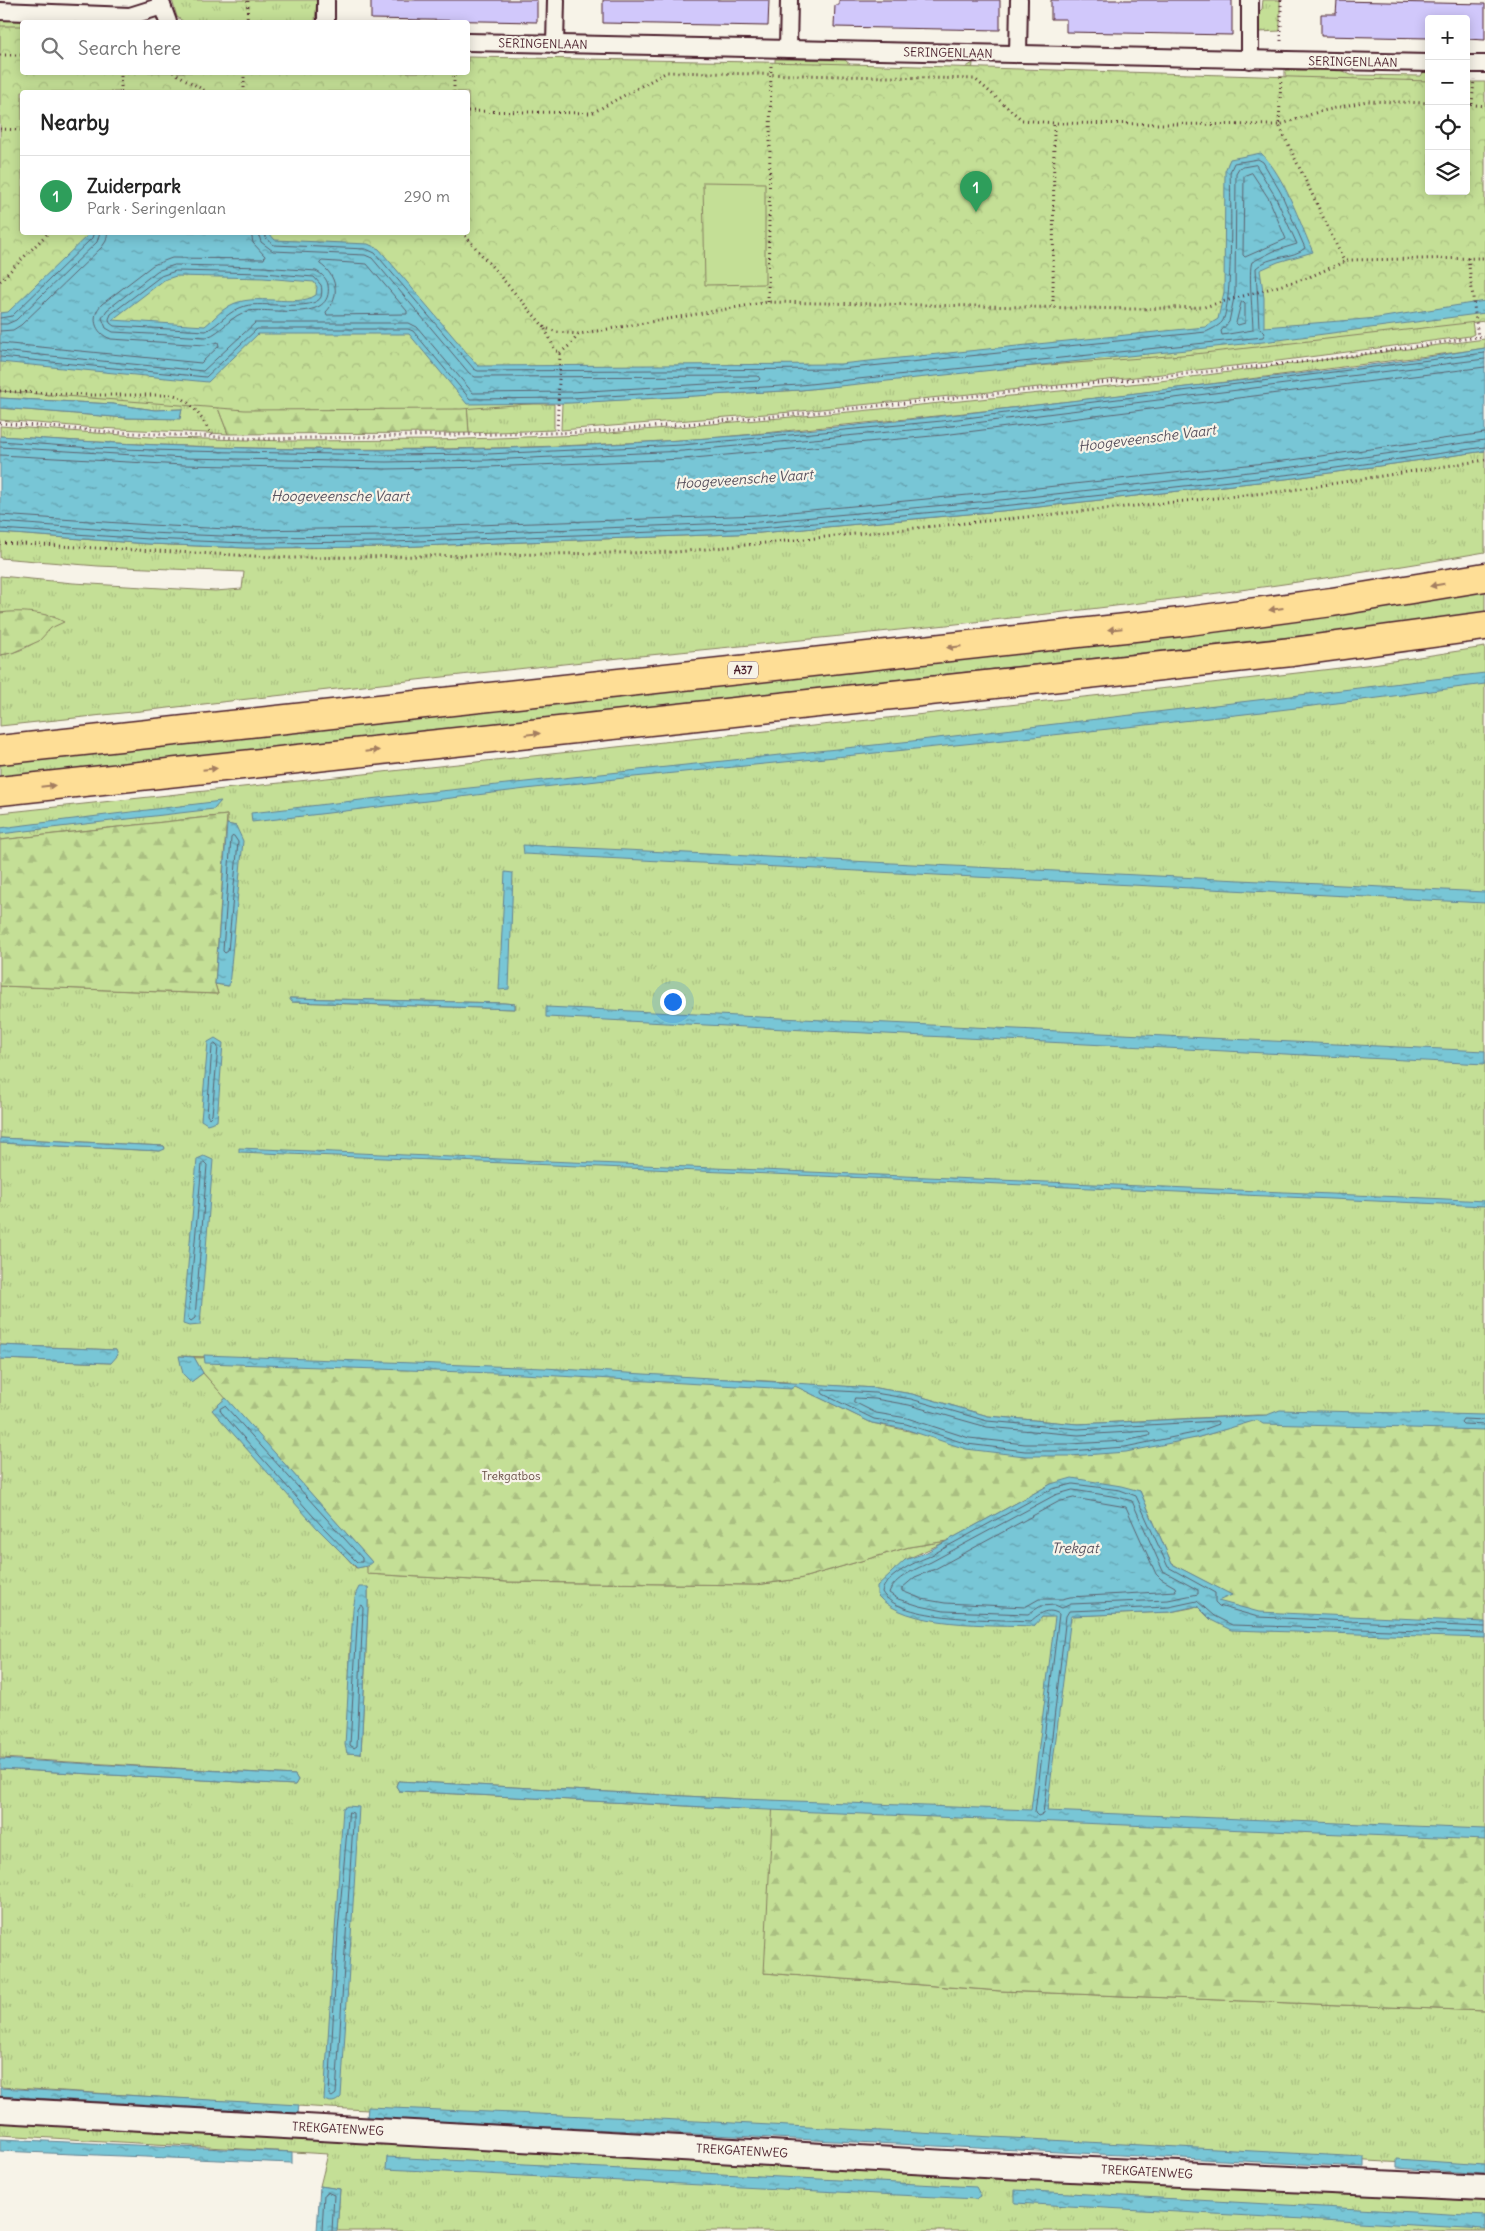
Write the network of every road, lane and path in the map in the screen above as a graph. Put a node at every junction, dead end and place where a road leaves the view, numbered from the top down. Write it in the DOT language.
graph roads {
  1 [pos="248,0"];
  2 [pos="326,0"];
  3 [pos="556,0"];
  4 [pos="789,0"];
  5 [pos="1019,0"];
  6 [pos="1250,0"];
  7 [pos="1281,0"];
  8 [pos="161,3"];
  9 [pos="0,11"];
  10 [pos="167,20"];
  11 [pos="247,20"];
  12 [pos="326,20"];
  13 [pos="470,42"];
  14 [pos="555,44"];
  15 [pos="771,48"];
  16 [pos="788,49"];
  17 [pos="0,54"];
  18 [pos="1018,54"];
  19 [pos="20,55"];
  20 [pos="1250,60"];
  21 [pos="1281,62"];
  22 [pos="1425,63"];
  23 [pos="1475,64"];
  24 [pos="770,74"];
  25 [pos="121,75"];
  26 [pos="177,75"];
  27 [pos="244,75"];
  28 [pos="454,75"];
  29 [pos="121,90"];
  30 [pos="204,90"];
  31 [pos="244,90"];
  32 [pos="454,90"];
  33 [pos="1425,103"];
  34 [pos="1472,104"];
  35 [pos="1485,106"];
  36 [pos="470,110"];
  37 [pos="1054,123"];
  38 [pos="1279,125"];
  39 [pos="0,129"];
  40 [pos="20,130"];
  41 [pos="46,235"];
  42 [pos="465,235"];
  43 [pos="1468,258"];
  44 [pos="1485,258"];
  45 [pos="1344,261"];
  46 [pos="0,282"];
  47 [pos="768,302"];
  48 [pos="1053,306"];
  49 [pos="545,328"];
  50 [pos="579,334"];
  51 [pos="1485,336"];
  52 [pos="1478,337"];
  53 [pos="560,353"];
  54 [pos="0,391"];
  55 [pos="0,423"];
  56 [pos="557,433"];
  57 [pos="212,436"];
  58 [pos="1485,460"];
  59 [pos="0,543"];
  60 [pos="1485,577"];
  61 [pos="1485,626"];
  62 [pos="0,750"];
  63 [pos="0,791"];
  64 [pos="0,2110"];
  65 [pos="1485,2188"];
  1 -- 11 [label="path"];
  2 -- 12 [label="street"];
  3 -- 14 [label="street"];
  4 -- 16 [label="street"];
  5 -- 18 [label="street"];
  6 -- 20 [label="street"];
  7 -- 21 [label="path"];
  8 -- 9 [label="street"];
  8 -- 10 [label="street"];
  13 -- 14 [label="street, SERINGENLAAN"];
  14 -- 15 [label="street, SERINGENLAAN"];
  15 -- 16 [label="street, SERINGENLAAN"];
  15 -- 24 [label="path"];
  16 -- 18 [label="street, SERINGENLAAN"];
  17 -- 19 [label="path"];
  18 -- 20 [label="street, SERINGENLAAN"];
  20 -- 21 [label="street, SERINGENLAAN"];
  21 -- 22 [label="street, SERINGENLAAN"];
  21 -- 38 [label="path"];
  23 -- 34 [label="path"];
  24 -- 36 [label="path"];
  24 -- 37 [label="path"];
  24 -- 47 [label="path"];
  25 -- 29 [label="path"];
  26 -- 30 [label="path"];
  27 -- 31 [label="path"];
  28 -- 32 [label="path"];
  33 -- 38 [label="path"];
  34 -- 35 [label="path"];
  37 -- 38 [label="path"];
  37 -- 48 [label="path"];
  38 -- 45 [label="path"];
  39 -- 40 [label="path"];
  41 -- 46 [label="path"];
  42 -- 49 [label="path"];
  43 -- 44 [label="path"];
  43 -- 45 [label="path"];
  43 -- 52 [label="path"];
  45 -- 48 [label="path"];
  47 -- 48 [label="path"];
  47 -- 50 [label="path"];
  49 -- 50 [label="path"];
  49 -- 53 [label="path"];
  50 -- 53 [label="path"];
  51 -- 52 [label="path"];
  52 -- 56 [label="path"];
  53 -- 56 [label="path"];
  54 -- 57 [label="path"];
  55 -- 57 [label="path"];
  56 -- 57 [label="path"];
  58 -- 59 [label="path"];
  60 -- 62 [label="highway, A37, one-way"];
  63 -- 61 [label="highway, one-way"];
  64 -- 65 [label="street, TREKGATENWEG"];
}
